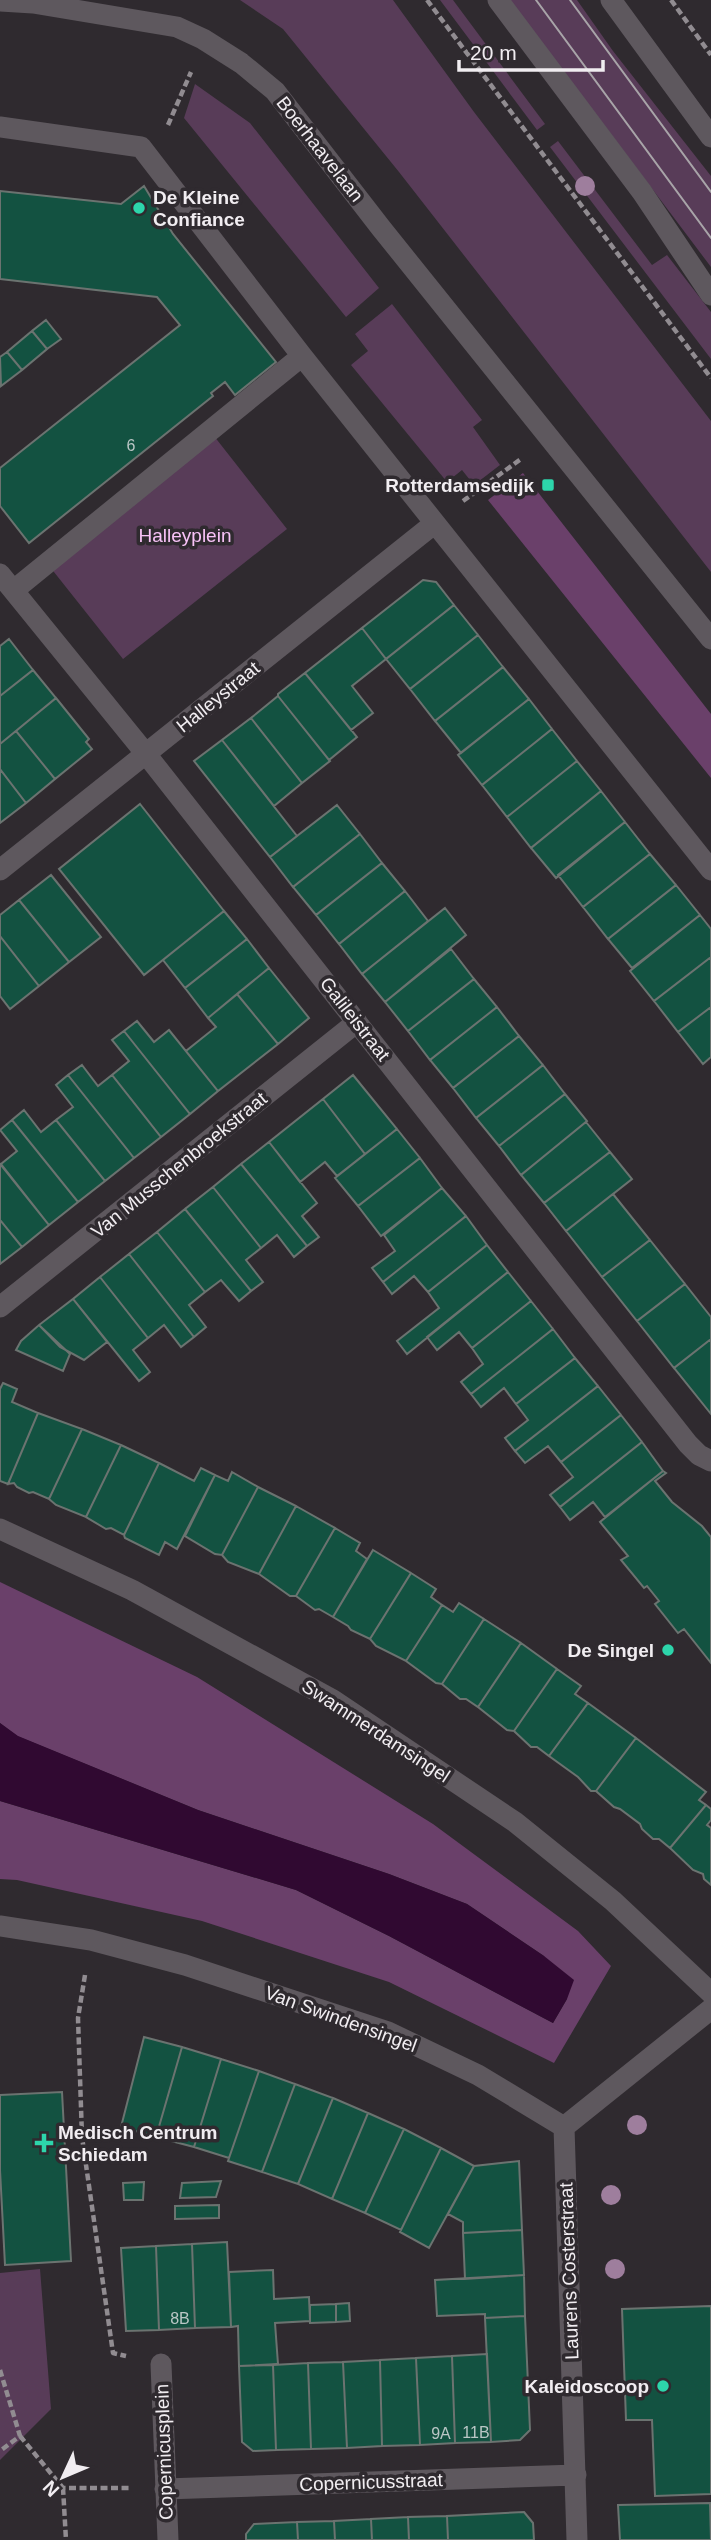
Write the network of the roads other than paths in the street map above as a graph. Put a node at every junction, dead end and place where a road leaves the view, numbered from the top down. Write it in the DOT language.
graph roads {
  1 [pos="498,0"];
  2 [pos="611,0"];
  3 [pos="0,1"];
  4 [pos="0,127"];
  5 [pos="711,137"];
  6 [pos="711,295"];
  7 [pos="302,356"];
  8 [pos="435,523"];
  9 [pos="7,582"];
  10 [pos="711,639"];
  11 [pos="146,754"];
  12 [pos="0,870"];
  13 [pos="711,870"];
  14 [pos="357,1022"];
  15 [pos="0,1307"];
  16 [pos="711,1461"];
  17 [pos="0,1529"];
  18 [pos="0,1926"];
  19 [pos="711,1993"];
  20 [pos="711,2009"];
  21 [pos="564,2127"];
  22 [pos="161,2364"];
  23 [pos="576,2475"];
  24 [pos="165,2489"];
  25 [pos="168,2540"];
  26 [pos="577,2540"];
  1 -- 6 [label="street"];
  2 -- 5 [label="street"];
  3 -- 10 [label="street, Boerhaavelaan"];
  4 -- 7 [label="street"];
  7 -- 8 [label="street"];
  7 -- 9 [label="street"];
  8 -- 11 [label="street, Halleystraat"];
  8 -- 13 [label="street"];
  9 -- 11 [label="street, Galileistraat"];
  11 -- 12 [label="street, Halleystraat"];
  11 -- 14 [label="street, Galileistraat"];
  14 -- 15 [label="street, Van Musschenbroekstraat"];
  14 -- 16 [label="street, Galileistraat"];
  17 -- 19 [label="street, Swammerdamsingel"];
  18 -- 21 [label="street, Van Swindensingel"];
  20 -- 21 [label="street"];
  21 -- 23 [label="street, Laurens Costerstraat"];
  22 -- 24 [label="street, Copernicusplein"];
  23 -- 24 [label="street, Copernicusstraat"];
  23 -- 26 [label="street, Laurens Costerstraat"];
  24 -- 25 [label="street, Copernicusplein"];
}
